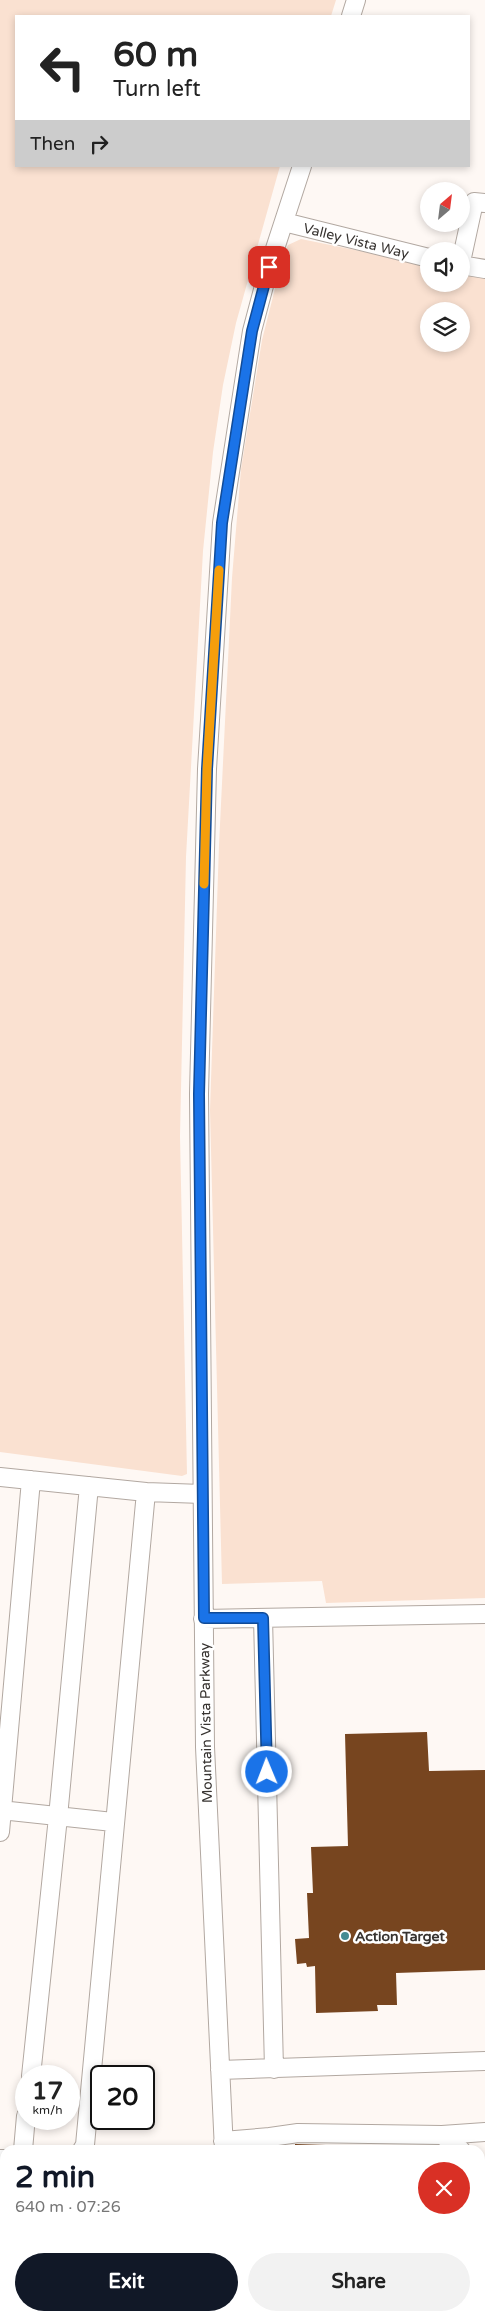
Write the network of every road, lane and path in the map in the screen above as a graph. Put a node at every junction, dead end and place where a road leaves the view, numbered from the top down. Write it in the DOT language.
graph roads {
  1 [pos="356,0"];
  2 [pos="351,15"];
  3 [pos="302,167"];
  4 [pos="485,203"];
  5 [pos="284,222"];
  6 [pos="465,242"];
  7 [pos="420,256"];
  8 [pos="470,265"];
  9 [pos="485,269"];
  10 [pos="0,1477"];
  11 [pos="31,1480"];
  12 [pos="89,1486"];
  13 [pos="146,1492"];
  14 [pos="202,1494"];
  15 [pos="485,1614"];
  16 [pos="204,1618"];
  17 [pos="263,1618"];
  18 [pos="1,1810"];
  19 [pos="58,1817"];
  20 [pos="113,1822"];
  21 [pos="0,1832"];
  22 [pos="485,2061"];
  23 [pos="31,2065"];
  24 [pos="274,2069"];
  25 [pos="220,2070"];
  26 [pos="25,2130"];
  27 [pos="485,2132"];
  28 [pos="442,2135"];
  29 [pos="269,2144"];
  30 [pos="23,2145"];
  31 [pos="84,2145"];
  32 [pos="224,2145"];
  33 [pos="246,2145"];
  34 [pos="455,2145"];
  1 -- 2 [label="street"];
  3 -- 5 [label="street, Mountain Vista Parkway"];
  4 -- 6 [label="street"];
  5 -- 7 [label="street, Valley Vista Way"];
  5 -- 14 [label="street, Mountain Vista Parkway"];
  8 -- 9 [label="street"];
  10 -- 11 [label="street"];
  11 -- 12 [label="street"];
  11 -- 18 [label="street"];
  12 -- 13 [label="street"];
  12 -- 19 [label="street"];
  13 -- 14 [label="street"];
  13 -- 20 [label="street"];
  14 -- 16 [label="street, Mountain Vista Parkway"];
  15 -- 17 [label="street"];
  16 -- 17 [label="street"];
  16 -- 25 [label="street, Mountain Vista Parkway"];
  17 -- 24 [label="street"];
  18 -- 19 [label="street"];
  18 -- 21 [label="street"];
  19 -- 20 [label="street"];
  19 -- 23 [label="street"];
  20 -- 31 [label="street"];
  22 -- 24 [label="street"];
  24 -- 25 [label="street"];
  25 -- 32 [label="street, Mountain Vista Parkway"];
  26 -- 30 [label="street"];
  27 -- 28 [label="street"];
  28 -- 29 [label="street"];
  28 -- 34 [label="street"];
  29 -- 33 [label="street"];
}
